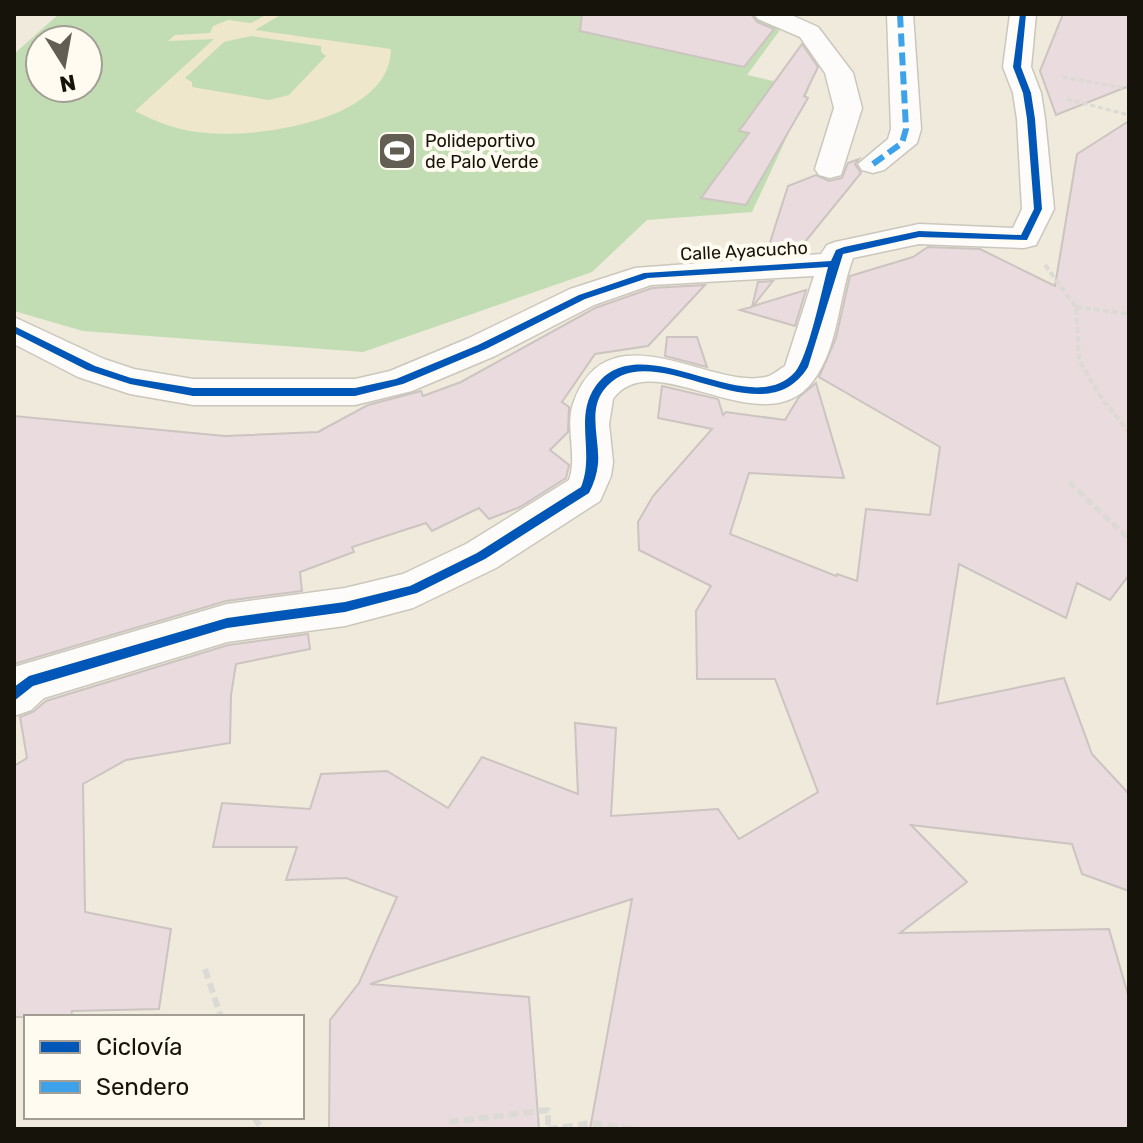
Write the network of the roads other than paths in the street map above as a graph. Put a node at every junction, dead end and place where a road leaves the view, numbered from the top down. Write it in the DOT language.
graph roads {
  1 [pos="767,14"];
  2 [pos="900,14"];
  3 [pos="1023,14"];
  4 [pos="873,164"];
  5 [pos="830,169"];
  6 [pos="834,264"];
  7 [pos="14,329"];
  8 [pos="14,695"];
  1 -- 5 [label="street"];
  2 -- 4 [label="street"];
  3 -- 6 [label="street, Calle Ayacucho"];
  6 -- 7 [label="street, Calle Ayacucho"];
  6 -- 8 [label="street"];
}
